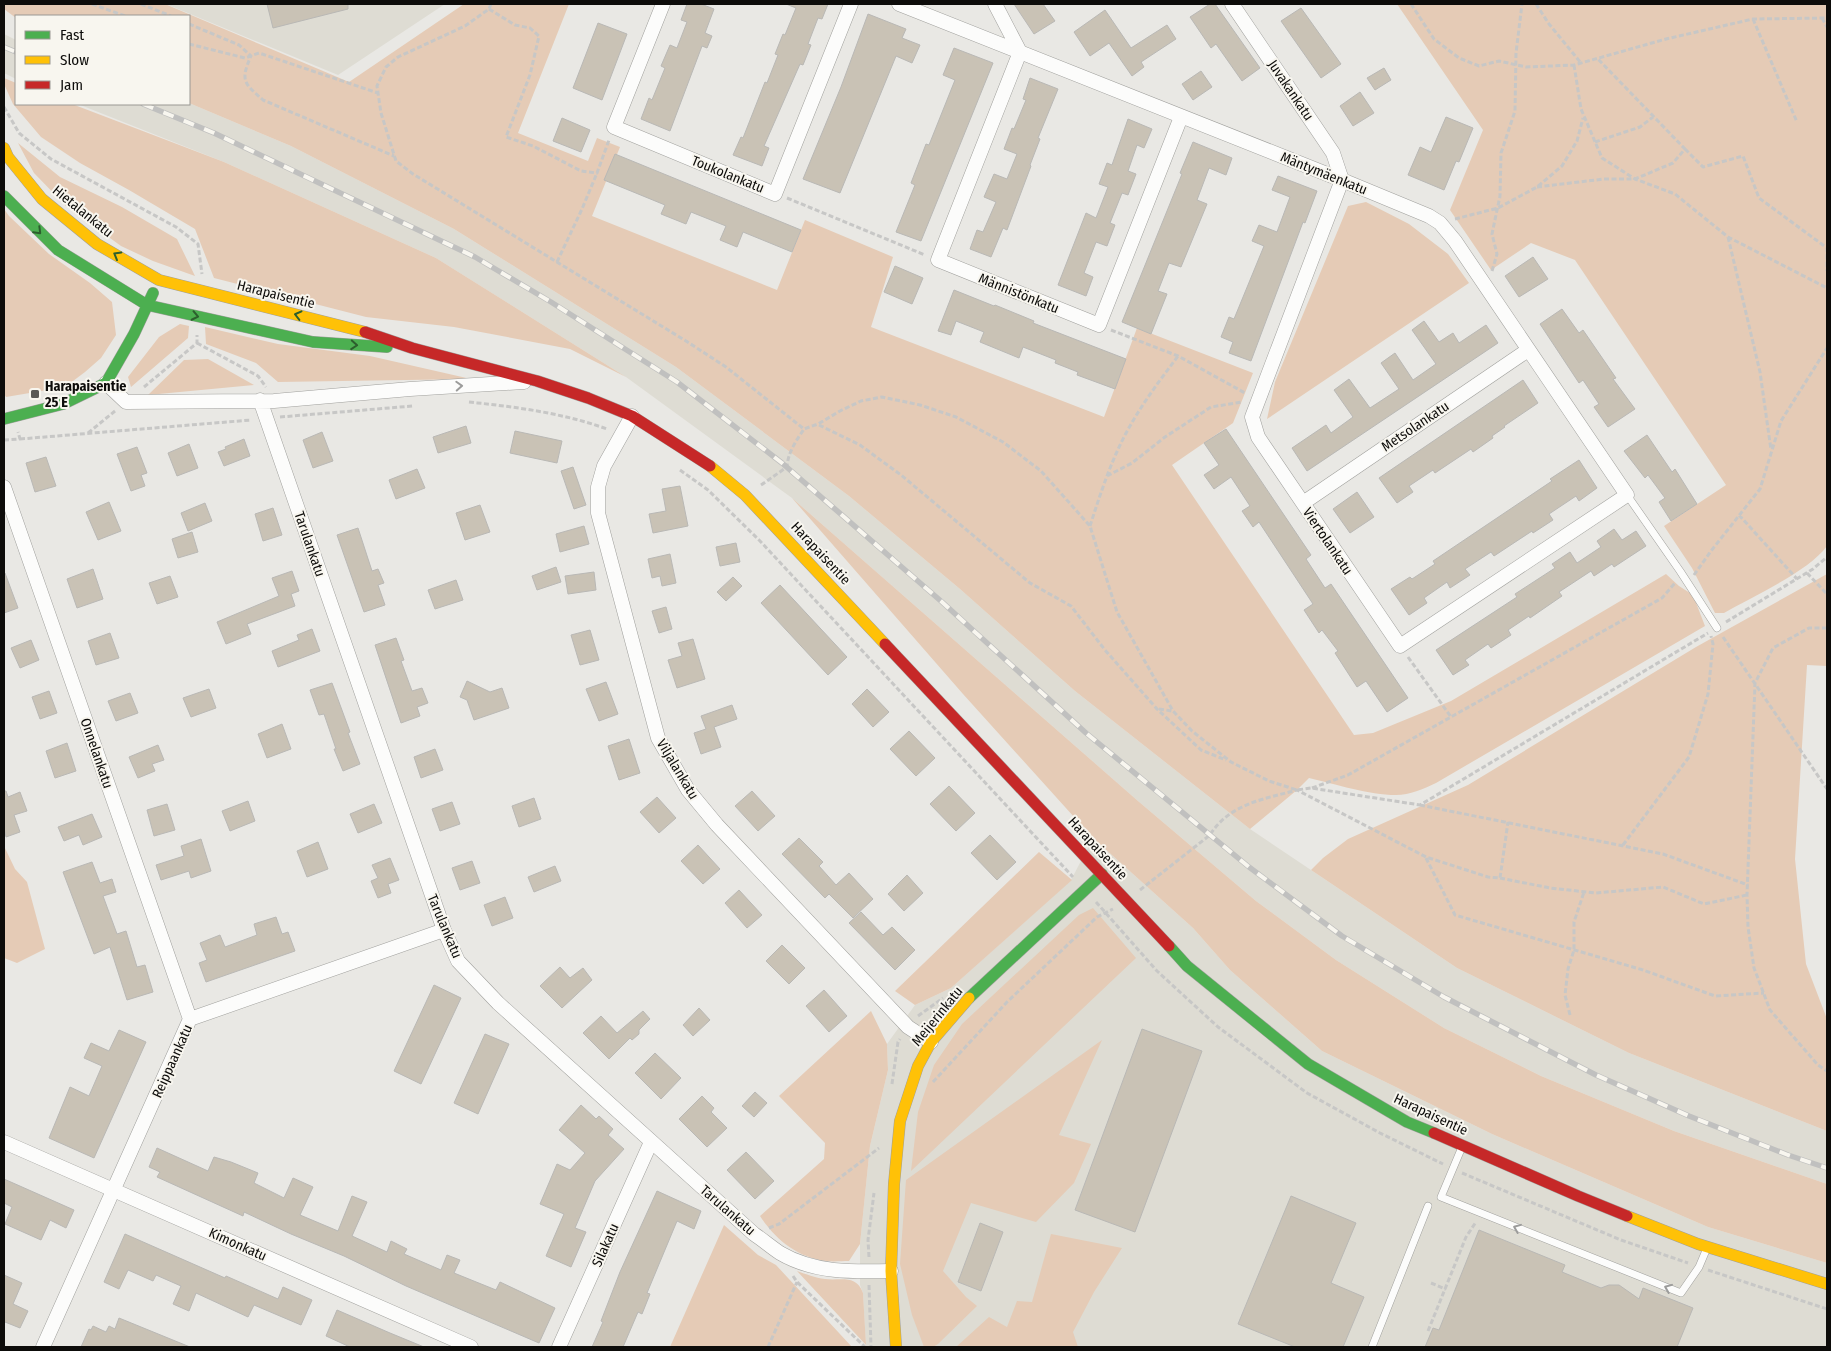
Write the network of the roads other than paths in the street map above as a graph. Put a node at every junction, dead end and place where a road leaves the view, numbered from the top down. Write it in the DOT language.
graph roads {
  1 [pos="663,4"];
  2 [pos="851,4"];
  3 [pos="899,4"];
  4 [pos="995,4"];
  5 [pos="1232,4"];
  6 [pos="1020,52"];
  7 [pos="1181,116"];
  8 [pos="4,148"];
  9 [pos="1342,180"];
  10 [pos="4,196"];
  11 [pos="159,280"];
  12 [pos="147,305"];
  13 [pos="412,348"];
  14 [pos="1528,350"];
  15 [pos="537,382"];
  16 [pos="106,383"];
  17 [pos="267,401"];
  18 [pos="632,416"];
  19 [pos="4,419"];
  20 [pos="4,488"];
  21 [pos="1627,495"];
  22 [pos="1303,503"];
  23 [pos="1717,628"];
  24 [pos="1102,874"];
  25 [pos="444,930"];
  26 [pos="190,1019"];
  27 [pos="931,1042"];
  28 [pos="4,1142"];
  29 [pos="651,1142"];
  30 [pos="1462,1146"];
  31 [pos="114,1190"];
  32 [pos="1428,1206"];
  33 [pos="1708,1248"];
  34 [pos="891,1271"];
  35 [pos="1827,1284"];
  36 [pos="43,1347"];
  37 [pos="471,1347"];
  38 [pos="559,1347"];
  39 [pos="896,1347"];
  40 [pos="1372,1347"];
  1 -- 2 [label="street, Toukolankatu"];
  3 -- 6 [label="street, Mäntymäenkatu"];
  4 -- 6 [label="street"];
  5 -- 9 [label="street, Juvakankatu"];
  6 -- 7 [label="street, Mäntymäenkatu"];
  6 -- 7 [label="street, Männistönkatu"];
  7 -- 9 [label="street, Mäntymäenkatu"];
  11 -- 8 [label="main road, Hietalankatu, one-way"];
  9 -- 14 [label="street, Mäntymäenkatu"];
  9 -- 22 [label="street, Viertolankatu"];
  10 -- 12 [label="main road, one-way"];
  11 -- 12 [label="main road"];
  13 -- 11 [label="main road, Harapaisentie, one-way"];
  12 -- 13 [label="main road, Harapaisentie, one-way"];
  12 -- 16 [label="main road"];
  13 -- 15 [label="main road, Harapaisentie"];
  14 -- 21 [label="street, Mäntymäenkatu"];
  14 -- 22 [label="street, Metsolankatu"];
  17 -- 15 [label="street, one-way"];
  15 -- 18 [label="main road, Harapaisentie"];
  16 -- 17 [label="street"];
  16 -- 19 [label="main road"];
  17 -- 25 [label="street, Tarulankatu"];
  18 -- 24 [label="main road, Harapaisentie"];
  18 -- 27 [label="street, Viljalankatu"];
  20 -- 26 [label="street, Onnelankatu"];
  21 -- 22 [label="street, Viertolankatu"];
  21 -- 23 [label="lane"];
  24 -- 27 [label="main road, Meijerinkatu"];
  24 -- 30 [label="main road, Harapaisentie"];
  25 -- 26 [label="street, Reippaankatu"];
  25 -- 29 [label="street, Tarulankatu"];
  26 -- 31 [label="street, Reippaankatu"];
  27 -- 34 [label="main road, Meijerinkatu"];
  28 -- 31 [label="street, Kimonkatu"];
  29 -- 34 [label="street, Tarulankatu"];
  29 -- 38 [label="street, Silakatu"];
  30 -- 33 [label="main road, Harapaisentie"];
  33 -- 30 [label="lane, one-way"];
  31 -- 36 [label="street, Reippaankatu"];
  31 -- 37 [label="street, Kimonkatu"];
  32 -- 40 [label="lane"];
  33 -- 35 [label="main road, Harapaisentie"];
  34 -- 39 [label="main road, Meijerinkatu"];
}
